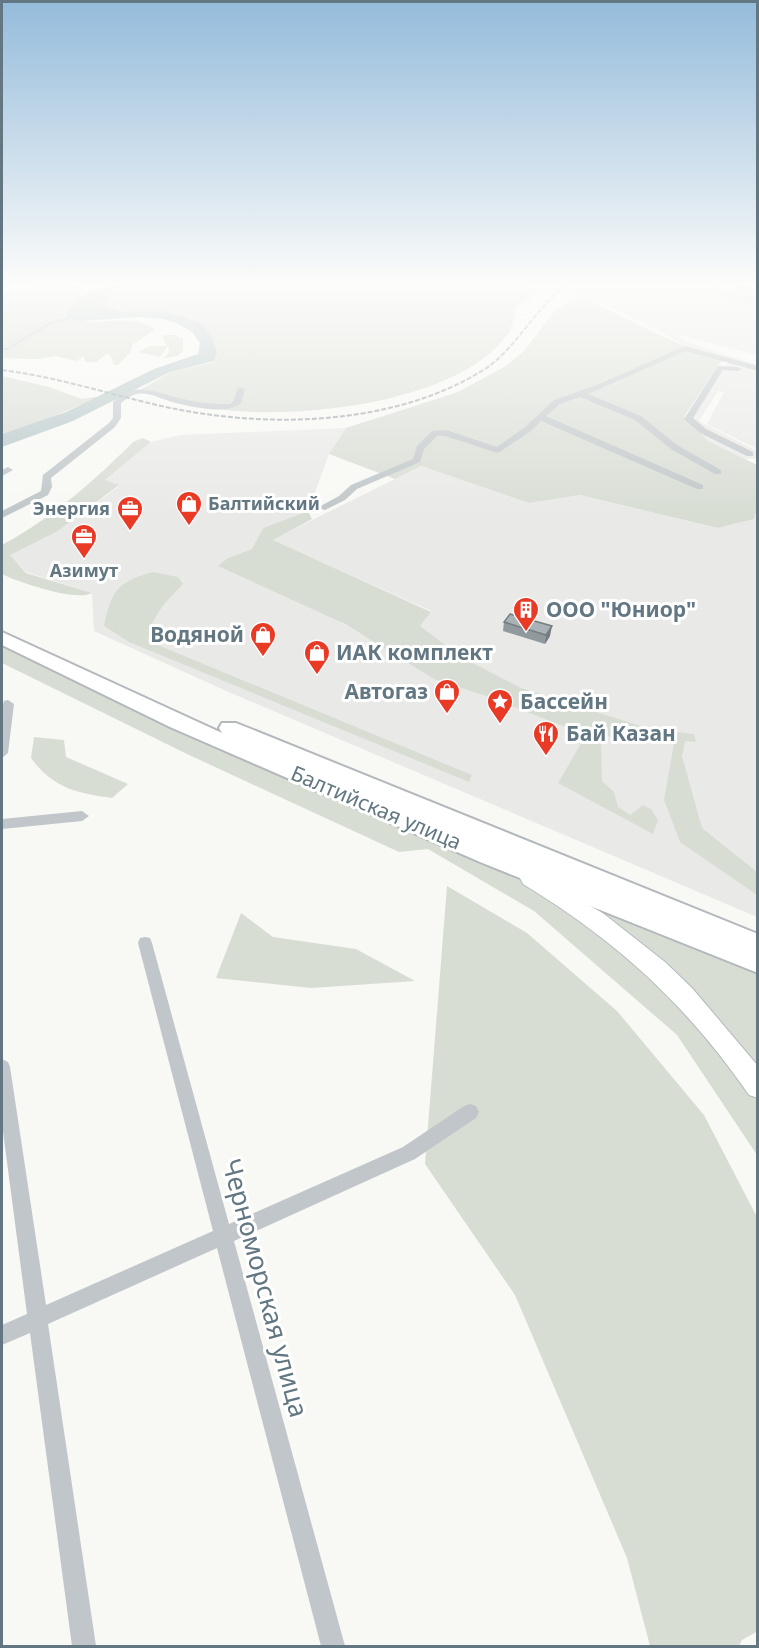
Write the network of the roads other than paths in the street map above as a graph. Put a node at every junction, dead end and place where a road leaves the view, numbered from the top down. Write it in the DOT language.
graph roads {
  1 [pos="655,362"];
  2 [pos="729,362"];
  3 [pos="758,371"];
  4 [pos="241,389"];
  5 [pos="578,393"];
  6 [pos="540,417"];
  7 [pos="750,454"];
  8 [pos="718,472"];
  9 [pos="700,487"];
  10 [pos="322,508"];
  11 [pos="2,515"];
  12 [pos="2,622"];
  13 [pos="2,638"];
  14 [pos="9,704"];
  15 [pos="2,753"];
  16 [pos="82,816"];
  17 [pos="2,824"];
  18 [pos="488,856"];
  19 [pos="145,943"];
  20 [pos="758,945"];
  21 [pos="758,962"];
  22 [pos="2,1067"];
  23 [pos="758,1087"];
  24 [pos="470,1112"];
  25 [pos="223,1238"];
  26 [pos="37,1319"];
  27 [pos="2,1335"];
  28 [pos="84,1647"];
  29 [pos="333,1647"];
  1 -- 5 [label="street"];
  2 -- 3 [label="street"];
  3 -- 7 [label="street"];
  4 -- 11 [label="street"];
  5 -- 6 [label="street"];
  5 -- 8 [label="street"];
  6 -- 9 [label="street"];
  6 -- 10 [label="street"];
  12 -- 20 [label="main road, Балтийская улица"];
  13 -- 18 [label="main road, Балтийская улица"];
  14 -- 15 [label="street"];
  16 -- 17 [label="street"];
  18 -- 21 [label="main road, Балтийская улица"];
  18 -- 23 [label="main road"];
  19 -- 25 [label="street, Черноморская улица"];
  22 -- 26 [label="street"];
  24 -- 25 [label="street"];
  25 -- 26 [label="street"];
  25 -- 29 [label="street, Черноморская улица"];
  26 -- 27 [label="street"];
  26 -- 28 [label="street"];
}
